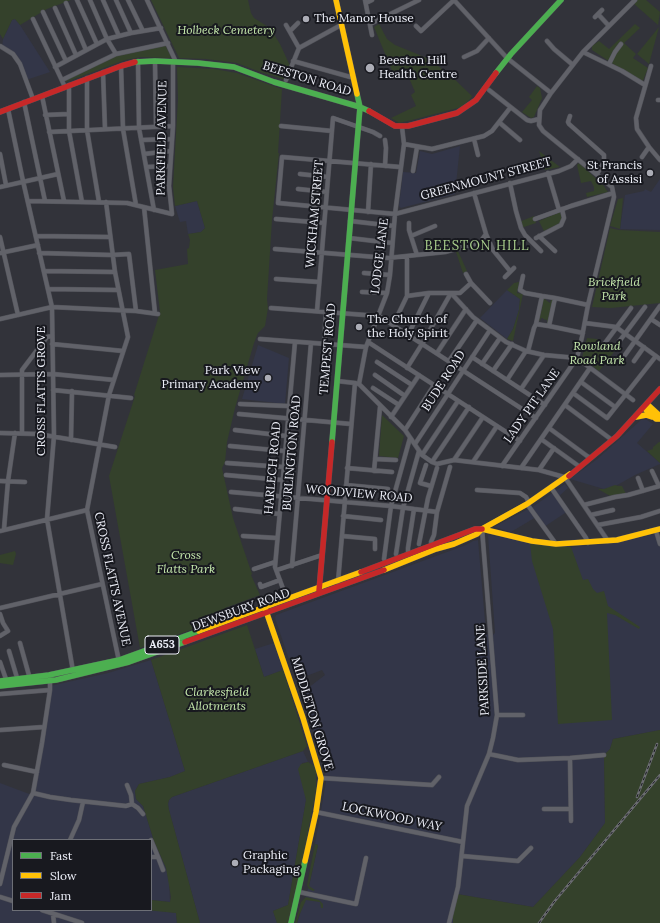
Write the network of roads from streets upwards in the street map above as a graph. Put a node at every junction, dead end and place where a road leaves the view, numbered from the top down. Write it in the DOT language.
graph roads {
  1 [pos="77,0"];
  2 [pos="90,0"];
  3 [pos="103,0"];
  4 [pos="116,0"];
  5 [pos="128,0"];
  6 [pos="147,0"];
  7 [pos="336,0"];
  8 [pos="372,0"];
  9 [pos="418,0"];
  10 [pos="454,0"];
  11 [pos="561,0"];
  12 [pos="635,0"];
  13 [pos="411,1"];
  14 [pos="366,2"];
  15 [pos="66,4"];
  16 [pos="55,8"];
  17 [pos="602,10"];
  18 [pos="43,12"];
  19 [pos="33,19"];
  20 [pos="298,23"];
  21 [pos="370,24"];
  22 [pos="286,25"];
  23 [pos="341,25"];
  24 [pos="416,26"];
  25 [pos="609,26"];
  26 [pos="161,28"];
  27 [pos="143,31"];
  28 [pos="290,31"];
  29 [pos="131,33"];
  30 [pos="372,35"];
  31 [pos="119,36"];
  32 [pos="489,38"];
  33 [pos="107,39"];
  34 [pos="546,41"];
  35 [pos="168,42"];
  36 [pos="97,44"];
  37 [pos="621,44"];
  38 [pos="0,46"];
  39 [pos="299,48"];
  40 [pos="86,50"];
  41 [pos="583,52"];
  42 [pos="116,54"];
  43 [pos="76,55"];
  44 [pos="464,57"];
  45 [pos="507,58"];
  46 [pos="66,61"];
  47 [pos="138,61"];
  48 [pos="155,61"];
  49 [pos="293,61"];
  50 [pos="174,62"];
  51 [pos="609,64"];
  52 [pos="573,65"];
  53 [pos="121,66"];
  54 [pos="651,66"];
  55 [pos="55,67"];
  56 [pos="103,72"];
  57 [pos="87,78"];
  58 [pos="354,78"];
  59 [pos="62,80"];
  60 [pos="286,80"];
  61 [pos="645,85"];
  62 [pos="67,86"];
  63 [pos="489,90"];
  64 [pos="551,93"];
  65 [pos="42,96"];
  66 [pos="33,99"];
  67 [pos="24,102"];
  68 [pos="360,106"];
  69 [pos="510,108"];
  70 [pos="8,109"];
  71 [pos="0,112"];
  72 [pos="69,114"];
  73 [pos="45,115"];
  74 [pos="570,116"];
  75 [pos="539,120"];
  76 [pos="500,123"];
  77 [pos="173,126"];
  78 [pos="281,126"];
  79 [pos="156,127"];
  80 [pos="358,127"];
  81 [pos="402,127"];
  82 [pos="139,128"];
  83 [pos="105,129"];
  84 [pos="123,129"];
  85 [pos="87,130"];
  86 [pos="69,131"];
  87 [pos="332,131"];
  88 [pos="49,132"];
  89 [pos="380,136"];
  90 [pos="172,139"];
  91 [pos="474,139"];
  92 [pos="141,140"];
  93 [pos="385,140"];
  94 [pos="520,140"];
  95 [pos="404,144"];
  96 [pos="417,147"];
  97 [pos="649,147"];
  98 [pos="171,151"];
  99 [pos="0,154"];
  100 [pos="144,154"];
  101 [pos="478,155"];
  102 [pos="642,157"];
  103 [pos="578,159"];
  104 [pos="660,160"];
  105 [pos="330,161"];
  106 [pos="355,163"];
  107 [pos="371,164"];
  108 [pos="170,166"];
  109 [pos="386,166"];
  110 [pos="146,167"];
  111 [pos="400,167"];
  112 [pos="413,171"];
  113 [pos="548,173"];
  114 [pos="58,174"];
  115 [pos="300,174"];
  116 [pos="597,174"];
  117 [pos="328,177"];
  118 [pos="40,178"];
  119 [pos="23,182"];
  120 [pos="510,183"];
  121 [pos="6,185"];
  122 [pos="0,187"];
  123 [pos="298,189"];
  124 [pos="327,192"];
  125 [pos="474,193"];
  126 [pos="610,194"];
  127 [pos="28,201"];
  128 [pos="45,201"];
  129 [pos="64,201"];
  130 [pos="82,202"];
  131 [pos="99,202"];
  132 [pos="106,202"];
  133 [pos="136,205"];
  134 [pos="144,207"];
  135 [pos="326,208"];
  136 [pos="560,209"];
  137 [pos="154,210"];
  138 [pos="351,210"];
  139 [pos="368,212"];
  140 [pos="395,214"];
  141 [pos="276,219"];
  142 [pos="535,219"];
  143 [pos="350,221"];
  144 [pos="324,223"];
  145 [pos="409,223"];
  146 [pos="394,226"];
  147 [pos="435,226"];
  148 [pos="486,234"];
  149 [pos="36,236"];
  150 [pos="411,236"];
  151 [pos="0,237"];
  152 [pos="110,237"];
  153 [pos="349,238"];
  154 [pos="392,243"];
  155 [pos="38,245"];
  156 [pos="275,249"];
  157 [pos="541,251"];
  158 [pos="555,252"];
  159 [pos="2,253"];
  160 [pos="40,253"];
  161 [pos="322,253"];
  162 [pos="112,255"];
  163 [pos="347,255"];
  164 [pos="417,255"];
  165 [pos="391,257"];
  166 [pos="407,257"];
  167 [pos="44,271"];
  168 [pos="115,272"];
  169 [pos="364,273"];
  170 [pos="466,274"];
  171 [pos="390,275"];
  172 [pos="504,276"];
  173 [pos="523,276"];
  174 [pos="276,279"];
  175 [pos="319,282"];
  176 [pos="472,283"];
  177 [pos="48,289"];
  178 [pos="118,290"];
  179 [pos="362,292"];
  180 [pos="429,293"];
  181 [pos="451,293"];
  182 [pos="387,294"];
  183 [pos="407,296"];
  184 [pos="542,296"];
  185 [pos="555,298"];
  186 [pos="490,303"];
  187 [pos="588,305"];
  188 [pos="660,306"];
  189 [pos="52,307"];
  190 [pos="645,307"];
  191 [pos="271,308"];
  192 [pos="630,308"];
  193 [pos="466,309"];
  194 [pos="122,310"];
  195 [pos="136,311"];
  196 [pos="317,311"];
  197 [pos="326,312"];
  198 [pos="342,313"];
  199 [pos="18,315"];
  200 [pos="379,316"];
  201 [pos="651,318"];
  202 [pos="0,319"];
  203 [pos="477,320"];
  204 [pos="585,323"];
  205 [pos="536,324"];
  206 [pos="393,325"];
  207 [pos="660,325"];
  208 [pos="550,326"];
  209 [pos="616,327"];
  210 [pos="490,330"];
  211 [pos="583,333"];
  212 [pos="626,333"];
  213 [pos="408,335"];
  214 [pos="52,336"];
  215 [pos="500,338"];
  216 [pos="260,339"];
  217 [pos="635,341"];
  218 [pos="295,342"];
  219 [pos="311,343"];
  220 [pos="605,343"];
  221 [pos="52,344"];
  222 [pos="324,344"];
  223 [pos="422,344"];
  224 [pos="512,344"];
  225 [pos="340,345"];
  226 [pos="367,345"];
  227 [pos="615,347"];
  228 [pos="644,347"];
  229 [pos="123,351"];
  230 [pos="527,351"];
  231 [pos="437,353"];
  232 [pos="625,354"];
  233 [pos="544,355"];
  234 [pos="656,356"];
  235 [pos="472,357"];
  236 [pos="577,358"];
  237 [pos="660,359"];
  238 [pos="449,361"];
  239 [pos="634,361"];
  240 [pos="377,362"];
  241 [pos="482,364"];
  242 [pos="407,368"];
  243 [pos="590,368"];
  244 [pos="463,370"];
  245 [pos="493,371"];
  246 [pos="53,374"];
  247 [pos="0,375"];
  248 [pos="22,375"];
  249 [pos="375,375"];
  250 [pos="419,375"];
  251 [pos="114,380"];
  252 [pos="507,380"];
  253 [pos="337,381"];
  254 [pos="581,382"];
  255 [pos="357,384"];
  256 [pos="434,385"];
  257 [pos="412,386"];
  258 [pos="373,388"];
  259 [pos="521,389"];
  260 [pos="660,389"];
  261 [pos="53,390"];
  262 [pos="72,391"];
  263 [pos="573,393"];
  264 [pos="447,394"];
  265 [pos="625,394"];
  266 [pos="109,395"];
  267 [pos="405,396"];
  268 [pos="131,398"];
  269 [pos="633,400"];
  270 [pos="458,401"];
  271 [pos="240,404"];
  272 [pos="399,405"];
  273 [pos="545,405"];
  274 [pos="565,405"];
  275 [pos="288,406"];
  276 [pos="646,406"];
  277 [pos="380,407"];
  278 [pos="469,407"];
  279 [pos="615,407"];
  280 [pos="239,414"];
  281 [pos="636,416"];
  282 [pos="652,416"];
  283 [pos="391,417"];
  284 [pos="483,417"];
  285 [pos="536,418"];
  286 [pos="287,419"];
  287 [pos="660,419"];
  288 [pos="304,421"];
  289 [pos="333,423"];
  290 [pos="351,424"];
  291 [pos="497,426"];
  292 [pos="549,428"];
  293 [pos="235,430"];
  294 [pos="405,430"];
  295 [pos="0,432"];
  296 [pos="15,433"];
  297 [pos="22,433"];
  298 [pos="54,436"];
  299 [pos="286,436"];
  300 [pos="410,438"];
  301 [pos="71,440"];
  302 [pos="520,440"];
  303 [pos="541,440"];
  304 [pos="612,440"];
  305 [pos="415,444"];
  306 [pos="100,445"];
  307 [pos="230,446"];
  308 [pos="115,447"];
  309 [pos="554,448"];
  310 [pos="284,451"];
  311 [pos="421,453"];
  312 [pos="589,457"];
  313 [pos="375,458"];
  314 [pos="396,460"];
  315 [pos="454,460"];
  316 [pos="432,462"];
  317 [pos="472,462"];
  318 [pos="227,463"];
  319 [pos="426,465"];
  320 [pos="502,466"];
  321 [pos="283,467"];
  322 [pos="450,467"];
  323 [pos="580,467"];
  324 [pos="348,468"];
  325 [pos="437,468"];
  326 [pos="522,468"];
  327 [pos="374,470"];
  328 [pos="539,470"];
  329 [pos="652,471"];
  330 [pos="392,472"];
  331 [pos="226,475"];
  332 [pos="567,477"];
  333 [pos="638,478"];
  334 [pos="282,480"];
  335 [pos="0,481"];
  336 [pos="8,481"];
  337 [pos="25,482"];
  338 [pos="346,485"];
  339 [pos="432,486"];
  340 [pos="659,486"];
  341 [pos="388,489"];
  342 [pos="552,489"];
  343 [pos="477,490"];
  344 [pos="643,491"];
  345 [pos="231,492"];
  346 [pos="281,497"];
  347 [pos="423,497"];
  348 [pos="298,498"];
  349 [pos="428,498"];
  350 [pos="327,501"];
  351 [pos="344,502"];
  352 [pos="528,503"];
  353 [pos="584,505"];
  354 [pos="390,506"];
  355 [pos="403,508"];
  356 [pos="235,509"];
  357 [pos="414,509"];
  358 [pos="87,510"];
  359 [pos="426,510"];
  360 [pos="613,510"];
  361 [pos="660,511"];
  362 [pos="437,512"];
  363 [pos="279,514"];
  364 [pos="591,515"];
  365 [pos="343,516"];
  366 [pos="47,519"];
  367 [pos="381,520"];
  368 [pos="598,525"];
  369 [pos="482,529"];
  370 [pos="2,530"];
  371 [pos="658,530"];
  372 [pos="243,536"];
  373 [pos="342,536"];
  374 [pos="277,538"];
  375 [pos="608,541"];
  376 [pos="588,543"];
  377 [pos="420,544"];
  378 [pos="556,544"];
  379 [pos="660,544"];
  380 [pos="433,545"];
  381 [pos="375,549"];
  382 [pos="396,554"];
  383 [pos="322,555"];
  384 [pos="409,557"];
  385 [pos="384,559"];
  386 [pos="275,562"];
  387 [pos="292,566"];
  388 [pos="254,569"];
  389 [pos="277,570"];
  390 [pos="280,580"];
  391 [pos="102,584"];
  392 [pos="260,584"];
  393 [pos="338,584"];
  394 [pos="319,591"];
  395 [pos="59,594"];
  396 [pos="287,599"];
  397 [pos="0,608"];
  398 [pos="266,610"];
  399 [pos="0,614"];
  400 [pos="8,631"];
  401 [pos="200,634"];
  402 [pos="11,635"];
  403 [pos="0,636"];
  404 [pos="20,643"];
  405 [pos="9,651"];
  406 [pos="140,653"];
  407 [pos="145,657"];
  408 [pos="0,662"];
  409 [pos="120,662"];
  410 [pos="73,674"];
  411 [pos="50,678"];
  412 [pos="30,680"];
  413 [pos="18,681"];
  414 [pos="5,682"];
  415 [pos="0,686"];
  416 [pos="50,690"];
  417 [pos="0,694"];
  418 [pos="523,714"];
  419 [pos="497,715"];
  420 [pos="44,727"];
  421 [pos="0,730"];
  422 [pos="489,754"];
  423 [pos="604,755"];
  424 [pos="570,758"];
  425 [pos="4,765"];
  426 [pos="37,772"];
  427 [pos="321,778"];
  428 [pos="439,778"];
  429 [pos="127,785"];
  430 [pos="33,792"];
  431 [pos="83,802"];
  432 [pos="132,804"];
  433 [pos="544,809"];
  434 [pos="570,809"];
  435 [pos="316,812"];
  436 [pos="142,814"];
  437 [pos="571,821"];
  438 [pos="70,839"];
  439 [pos="152,842"];
  440 [pos="463,842"];
  441 [pos="531,848"];
  442 [pos="462,856"];
  443 [pos="152,857"];
  444 [pos="158,857"];
  445 [pos="366,858"];
  446 [pos="163,870"];
  447 [pos="0,884"];
  448 [pos="299,892"];
  449 [pos="0,897"];
  450 [pos="12,901"];
  451 [pos="45,911"];
  452 [pos="53,914"];
  453 [pos="54,923"];
  454 [pos="82,923"];
  455 [pos="290,923"];
  456 [pos="449,923"];
  1 -- 36 [label="street"];
  2 -- 33 [label="street"];
  3 -- 31 [label="street"];
  4 -- 29 [label="street"];
  5 -- 27 [label="street"];
  6 -- 26 [label="street"];
  7 -- 23 [label="street, TEMPEST ROAD"];
  8 -- 14 [label="street"];
  9 -- 13 [label="street"];
  10 -- 24 [label="street"];
  10 -- 32 [label="street"];
  11 -- 45 [label="street"];
  12 -- 25 [label="street"];
  13 -- 21 [label="street"];
  14 -- 21 [label="street"];
  15 -- 40 [label="street"];
  16 -- 43 [label="street"];
  17 -- 25 [label="street"];
  18 -- 46 [label="street"];
  19 -- 55 [label="street"];
  20 -- 28 [label="street"];
  21 -- 30 [label="street"];
  22 -- 28 [label="street"];
  23 -- 39 [label="street"];
  23 -- 58 [label="street, TEMPEST ROAD"];
  25 -- 41 [label="street"];
  26 -- 27 [label="street"];
  26 -- 35 [label="street"];
  27 -- 29 [label="street"];
  28 -- 39 [label="street"];
  29 -- 31 [label="street"];
  31 -- 33 [label="street"];
  32 -- 44 [label="street"];
  32 -- 45 [label="street"];
  33 -- 36 [label="street"];
  33 -- 42 [label="street"];
  34 -- 52 [label="street"];
  35 -- 42 [label="street"];
  35 -- 50 [label="street"];
  36 -- 40 [label="street"];
  37 -- 51 [label="street"];
  38 -- 66 [label="street"];
  39 -- 49 [label="street"];
  40 -- 43 [label="street"];
  41 -- 51 [label="street"];
  41 -- 52 [label="street"];
  42 -- 59 [label="street"];
  43 -- 46 [label="street"];
  45 -- 64 [label="street"];
  45 -- 81 [label="street"];
  46 -- 55 [label="street"];
  47 -- 48 [label="street, BEESTON ROAD"];
  47 -- 53 [label="street, BEESTON ROAD"];
  47 -- 82 [label="street"];
  48 -- 50 [label="street, BEESTON ROAD"];
  48 -- 79 [label="street"];
  49 -- 58 [label="street"];
  49 -- 60 [label="street"];
  50 -- 68 [label="street, BEESTON ROAD"];
  50 -- 77 [label="street, PARKFIELD AVENUE"];
  51 -- 61 [label="street"];
  52 -- 64 [label="street"];
  53 -- 56 [label="street, BEESTON ROAD"];
  53 -- 84 [label="street"];
  54 -- 61 [label="street"];
  55 -- 59 [label="street"];
  56 -- 57 [label="street, BEESTON ROAD"];
  56 -- 83 [label="street"];
  57 -- 62 [label="street, BEESTON ROAD"];
  57 -- 85 [label="street"];
  58 -- 68 [label="street, TEMPEST ROAD"];
  59 -- 62 [label="street"];
  61 -- 97 [label="street"];
  62 -- 65 [label="street, BEESTON ROAD"];
  62 -- 72 [label="street"];
  63 -- 69 [label="street"];
  64 -- 75 [label="street"];
  65 -- 66 [label="street, BEESTON ROAD"];
  65 -- 73 [label="street"];
  66 -- 67 [label="street, BEESTON ROAD"];
  67 -- 70 [label="street, BEESTON ROAD"];
  67 -- 118 [label="street"];
  68 -- 80 [label="street, TEMPEST ROAD"];
  68 -- 81 [label="street, BEESTON ROAD"];
  69 -- 75 [label="street"];
  69 -- 76 [label="street"];
  70 -- 71 [label="street, BEESTON ROAD"];
  70 -- 119 [label="street, CROSS FLATTS GROVE"];
  72 -- 73 [label="street"];
  72 -- 86 [label="street"];
  73 -- 88 [label="street"];
  74 -- 116 [label="street"];
  75 -- 103 [label="street, LADY PIT LANE"];
  76 -- 91 [label="street"];
  76 -- 94 [label="street"];
  77 -- 79 [label="street"];
  77 -- 90 [label="street, PARKFIELD AVENUE"];
  78 -- 87 [label="street"];
  79 -- 82 [label="street"];
  80 -- 87 [label="street, WICKHAM STREET"];
  80 -- 89 [label="street"];
  80 -- 106 [label="street, TEMPEST ROAD"];
  81 -- 95 [label="street, LODGE LANE"];
  82 -- 84 [label="street"];
  82 -- 92 [label="street"];
  83 -- 84 [label="street"];
  83 -- 85 [label="street"];
  84 -- 133 [label="street"];
  85 -- 86 [label="street"];
  85 -- 131 [label="street"];
  86 -- 88 [label="street"];
  86 -- 130 [label="street"];
  87 -- 105 [label="street, WICKHAM STREET"];
  88 -- 114 [label="street"];
  90 -- 92 [label="street"];
  90 -- 98 [label="street, PARKFIELD AVENUE"];
  91 -- 96 [label="street"];
  91 -- 101 [label="street"];
  92 -- 100 [label="street"];
  93 -- 109 [label="street"];
  95 -- 96 [label="street"];
  95 -- 111 [label="street, LODGE LANE"];
  96 -- 112 [label="street"];
  97 -- 102 [label="street"];
  97 -- 104 [label="street"];
  98 -- 100 [label="street"];
  98 -- 108 [label="street, PARKFIELD AVENUE"];
  99 -- 121 [label="street"];
  100 -- 110 [label="street"];
  103 -- 113 [label="street, GREENMOUNT STREET"];
  103 -- 116 [label="street, LADY PIT LANE"];
  105 -- 106 [label="street"];
  105 -- 117 [label="street, WICKHAM STREET"];
  105 -- 135 [label="street, GREENMOUNT STREET"];
  106 -- 107 [label="street"];
  106 -- 138 [label="street, TEMPEST ROAD"];
  107 -- 109 [label="street"];
  107 -- 139 [label="street"];
  108 -- 110 [label="street"];
  108 -- 137 [label="street, PARKFIELD AVENUE"];
  109 -- 111 [label="street"];
  110 -- 137 [label="street"];
  111 -- 140 [label="street, LODGE LANE"];
  113 -- 120 [label="street, GREENMOUNT STREET"];
  113 -- 136 [label="street"];
  114 -- 118 [label="street"];
  114 -- 129 [label="street"];
  115 -- 117 [label="street"];
  116 -- 187 [label="street, LADY PIT LANE"];
  117 -- 124 [label="street, WICKHAM STREET"];
  118 -- 119 [label="street"];
  118 -- 128 [label="street"];
  119 -- 121 [label="street"];
  119 -- 127 [label="street, CROSS FLATTS GROVE"];
  120 -- 125 [label="street, GREENMOUNT STREET"];
  120 -- 157 [label="street"];
  121 -- 122 [label="street"];
  123 -- 124 [label="street"];
  124 -- 135 [label="street, WICKHAM STREET"];
  125 -- 140 [label="street, GREENMOUNT STREET"];
  125 -- 148 [label="street"];
  126 -- 136 [label="street"];
  127 -- 128 [label="street"];
  127 -- 149 [label="street, CROSS FLATTS GROVE"];
  128 -- 129 [label="street"];
  129 -- 130 [label="street"];
  130 -- 131 [label="street"];
  131 -- 132 [label="street"];
  132 -- 133 [label="street"];
  132 -- 152 [label="street, CROSS FLATTS AVENUE"];
  133 -- 134 [label="street"];
  134 -- 137 [label="street"];
  134 -- 195 [label="street"];
  135 -- 138 [label="street, GREENMOUNT STREET"];
  135 -- 144 [label="street, WICKHAM STREET"];
  136 -- 142 [label="street"];
  136 -- 158 [label="street"];
  138 -- 139 [label="street, GREENMOUNT STREET"];
  138 -- 143 [label="street, TEMPEST ROAD"];
  139 -- 140 [label="street, GREENMOUNT STREET"];
  140 -- 146 [label="street, LODGE LANE"];
  141 -- 144 [label="street"];
  143 -- 146 [label="street"];
  143 -- 153 [label="street, TEMPEST ROAD"];
  144 -- 161 [label="street, WICKHAM STREET"];
  145 -- 150 [label="street"];
  146 -- 154 [label="street, LODGE LANE"];
  147 -- 150 [label="street"];
  148 -- 164 [label="street"];
  148 -- 172 [label="street"];
  149 -- 152 [label="street"];
  149 -- 155 [label="street, CROSS FLATTS GROVE"];
  150 -- 164 [label="street"];
  151 -- 159 [label="street"];
  152 -- 162 [label="street, CROSS FLATTS AVENUE"];
  153 -- 154 [label="street"];
  153 -- 163 [label="street, TEMPEST ROAD"];
  154 -- 165 [label="street, LODGE LANE"];
  155 -- 159 [label="street"];
  155 -- 160 [label="street, CROSS FLATTS GROVE"];
  156 -- 161 [label="street"];
  159 -- 199 [label="street"];
  160 -- 162 [label="street"];
  160 -- 167 [label="street, CROSS FLATTS GROVE"];
  161 -- 163 [label="street"];
  161 -- 175 [label="street, WICKHAM STREET"];
  162 -- 168 [label="street, CROSS FLATTS AVENUE"];
  162 -- 195 [label="street"];
  163 -- 165 [label="street"];
  163 -- 198 [label="street, TEMPEST ROAD"];
  164 -- 166 [label="street"];
  165 -- 166 [label="street"];
  165 -- 171 [label="street, LODGE LANE"];
  166 -- 183 [label="street"];
  167 -- 168 [label="street"];
  167 -- 177 [label="street, CROSS FLATTS GROVE"];
  168 -- 178 [label="street, CROSS FLATTS AVENUE"];
  169 -- 171 [label="street"];
  170 -- 176 [label="street"];
  171 -- 182 [label="street, LODGE LANE"];
  173 -- 184 [label="street"];
  174 -- 175 [label="street"];
  175 -- 196 [label="street, WICKHAM STREET"];
  176 -- 181 [label="street"];
  176 -- 186 [label="street"];
  177 -- 178 [label="street"];
  177 -- 189 [label="street, CROSS FLATTS GROVE"];
  178 -- 194 [label="street, CROSS FLATTS AVENUE"];
  179 -- 182 [label="street"];
  180 -- 181 [label="street"];
  180 -- 183 [label="street"];
  180 -- 213 [label="street"];
  181 -- 193 [label="street"];
  181 -- 223 [label="street"];
  182 -- 200 [label="street, LODGE LANE"];
  183 -- 206 [label="street"];
  184 -- 185 [label="street"];
  184 -- 205 [label="street"];
  185 -- 187 [label="street"];
  185 -- 208 [label="street"];
  187 -- 204 [label="street, LADY PIT LANE"];
  188 -- 201 [label="street"];
  189 -- 194 [label="street"];
  189 -- 199 [label="street"];
  189 -- 214 [label="street, CROSS FLATTS GROVE"];
  190 -- 212 [label="street"];
  191 -- 196 [label="street"];
  192 -- 209 [label="street"];
  193 -- 203 [label="street"];
  193 -- 231 [label="street"];
  194 -- 195 [label="street"];
  194 -- 229 [label="street, CROSS FLATTS AVENUE"];
  196 -- 197 [label="street"];
  197 -- 198 [label="street"];
  197 -- 222 [label="street"];
  198 -- 200 [label="street"];
  198 -- 225 [label="street, TEMPEST ROAD"];
  199 -- 202 [label="street"];
  200 -- 206 [label="street"];
  200 -- 226 [label="street, LODGE LANE"];
  201 -- 207 [label="street"];
  201 -- 217 [label="street"];
  203 -- 210 [label="street"];
  203 -- 238 [label="street"];
  204 -- 209 [label="street"];
  204 -- 211 [label="street, LADY PIT LANE"];
  205 -- 208 [label="street"];
  205 -- 230 [label="street"];
  206 -- 213 [label="street"];
  208 -- 211 [label="street"];
  209 -- 212 [label="street"];
  209 -- 220 [label="street"];
  210 -- 215 [label="street"];
  210 -- 235 [label="street, BUDE ROAD"];
  211 -- 236 [label="street, LADY PIT LANE"];
  212 -- 217 [label="street"];
  212 -- 227 [label="street"];
  213 -- 223 [label="street"];
  214 -- 221 [label="street, CROSS FLATTS GROVE"];
  214 -- 248 [label="street"];
  215 -- 224 [label="street"];
  215 -- 241 [label="street"];
  216 -- 218 [label="street"];
  217 -- 228 [label="street"];
  217 -- 232 [label="street"];
  218 -- 219 [label="street"];
  218 -- 275 [label="street, HARLECH ROAD"];
  219 -- 222 [label="street"];
  219 -- 288 [label="street, BURLINGTON ROAD"];
  221 -- 229 [label="street"];
  221 -- 246 [label="street, CROSS FLATTS GROVE"];
  222 -- 225 [label="street"];
  223 -- 231 [label="street"];
  223 -- 242 [label="street"];
  224 -- 230 [label="street"];
  224 -- 245 [label="street"];
  225 -- 226 [label="street"];
  225 -- 253 [label="street, TEMPEST ROAD"];
  226 -- 242 [label="street"];
  226 -- 255 [label="street, LODGE LANE"];
  228 -- 234 [label="street"];
  228 -- 239 [label="street"];
  229 -- 251 [label="street, CROSS FLATTS AVENUE"];
  230 -- 233 [label="street"];
  230 -- 252 [label="street"];
  231 -- 238 [label="street"];
  233 -- 236 [label="street"];
  233 -- 259 [label="street"];
  234 -- 237 [label="street"];
  234 -- 265 [label="street"];
  235 -- 241 [label="street"];
  235 -- 244 [label="street, BUDE ROAD"];
  236 -- 243 [label="street"];
  236 -- 273 [label="street, LADY PIT LANE"];
  238 -- 244 [label="street"];
  240 -- 257 [label="street"];
  241 -- 245 [label="street"];
  242 -- 250 [label="street"];
  243 -- 254 [label="street"];
  243 -- 265 [label="street"];
  244 -- 264 [label="street, BUDE ROAD"];
  244 -- 285 [label="street"];
  245 -- 252 [label="street"];
  246 -- 248 [label="street"];
  246 -- 251 [label="street"];
  246 -- 261 [label="street, CROSS FLATTS GROVE"];
  247 -- 248 [label="street"];
  248 -- 297 [label="street"];
  249 -- 267 [label="street"];
  250 -- 256 [label="street"];
  250 -- 257 [label="street"];
  251 -- 266 [label="street, CROSS FLATTS AVENUE"];
  252 -- 259 [label="street"];
  253 -- 255 [label="street"];
  253 -- 289 [label="street, TEMPEST ROAD"];
  254 -- 263 [label="street"];
  254 -- 279 [label="street"];
  255 -- 277 [label="street"];
  255 -- 290 [label="street, LODGE LANE"];
  256 -- 264 [label="street"];
  256 -- 294 [label="street"];
  257 -- 267 [label="street"];
  258 -- 272 [label="street"];
  259 -- 273 [label="street"];
  260 -- 276 [label="street, DEWSBURY ROAD / A653"];
  261 -- 262 [label="street"];
  261 -- 298 [label="street, CROSS FLATTS GROVE"];
  262 -- 266 [label="street"];
  262 -- 301 [label="street"];
  263 -- 274 [label="street"];
  263 -- 279 [label="street"];
  264 -- 270 [label="street"];
  264 -- 305 [label="street, BUDE ROAD"];
  265 -- 269 [label="street"];
  265 -- 279 [label="street"];
  266 -- 268 [label="street"];
  266 -- 306 [label="street, CROSS FLATTS AVENUE"];
  267 -- 272 [label="street"];
  270 -- 278 [label="street"];
  270 -- 311 [label="street"];
  271 -- 275 [label="street"];
  272 -- 283 [label="street"];
  273 -- 285 [label="street, LADY PIT LANE"];
  274 -- 292 [label="street"];
  274 -- 304 [label="street"];
  275 -- 286 [label="street, HARLECH ROAD"];
  276 -- 281 [label="street, DEWSBURY ROAD / A653"];
  276 -- 282 [label="street"];
  276 -- 287 [label="street"];
  277 -- 283 [label="street"];
  277 -- 313 [label="street"];
  278 -- 284 [label="street"];
  278 -- 316 [label="street"];
  280 -- 286 [label="street"];
  281 -- 282 [label="street"];
  281 -- 304 [label="street, DEWSBURY ROAD / A653"];
  282 -- 287 [label="street"];
  283 -- 294 [label="street"];
  284 -- 291 [label="street"];
  284 -- 315 [label="street"];
  285 -- 302 [label="street, LADY PIT LANE"];
  286 -- 288 [label="street"];
  286 -- 299 [label="street, HARLECH ROAD"];
  288 -- 289 [label="street"];
  288 -- 348 [label="street, BURLINGTON ROAD"];
  289 -- 290 [label="street"];
  289 -- 350 [label="street, TEMPEST ROAD"];
  290 -- 324 [label="street, LODGE LANE"];
  291 -- 302 [label="street"];
  291 -- 317 [label="street"];
  292 -- 303 [label="street"];
  292 -- 312 [label="street"];
  293 -- 299 [label="street"];
  294 -- 300 [label="street"];
  295 -- 296 [label="street"];
  296 -- 297 [label="street"];
  296 -- 336 [label="street"];
  297 -- 298 [label="street"];
  298 -- 301 [label="street"];
  298 -- 366 [label="street, CROSS FLATTS GROVE"];
  299 -- 310 [label="street, HARLECH ROAD"];
  300 -- 305 [label="street"];
  300 -- 354 [label="street"];
  301 -- 306 [label="street"];
  302 -- 320 [label="street, LADY PIT LANE"];
  303 -- 309 [label="street"];
  303 -- 326 [label="street"];
  304 -- 312 [label="street, DEWSBURY ROAD / A653"];
  305 -- 311 [label="street"];
  306 -- 308 [label="street"];
  306 -- 358 [label="street, CROSS FLATTS AVENUE"];
  307 -- 310 [label="street"];
  309 -- 323 [label="street"];
  309 -- 328 [label="street"];
  310 -- 321 [label="street, HARLECH ROAD"];
  311 -- 316 [label="street"];
  311 -- 355 [label="street"];
  312 -- 323 [label="street, DEWSBURY ROAD / A653"];
  313 -- 314 [label="street"];
  313 -- 327 [label="street"];
  315 -- 316 [label="street"];
  315 -- 317 [label="street"];
  317 -- 320 [label="street"];
  318 -- 321 [label="street"];
  319 -- 339 [label="street"];
  320 -- 326 [label="street"];
  321 -- 334 [label="street, HARLECH ROAD"];
  322 -- 362 [label="street"];
  323 -- 332 [label="street, DEWSBURY ROAD / A653"];
  324 -- 327 [label="street"];
  324 -- 338 [label="street, LODGE LANE"];
  325 -- 339 [label="street"];
  326 -- 328 [label="street"];
  327 -- 330 [label="street"];
  328 -- 332 [label="street"];
  329 -- 340 [label="street"];
  331 -- 334 [label="street"];
  332 -- 342 [label="street, DEWSBURY ROAD / A653"];
  332 -- 352 [label="street, DEWSBURY ROAD / A653"];
  332 -- 353 [label="street"];
  333 -- 344 [label="street"];
  334 -- 346 [label="street, HARLECH ROAD"];
  335 -- 336 [label="street"];
  336 -- 337 [label="street"];
  336 -- 370 [label="street"];
  338 -- 341 [label="street"];
  338 -- 351 [label="street, LODGE LANE"];
  339 -- 349 [label="street"];
  340 -- 344 [label="street"];
  342 -- 352 [label="street, DEWSBURY ROAD / A653"];
  342 -- 376 [label="street"];
  343 -- 352 [label="street"];
  344 -- 353 [label="street"];
  345 -- 346 [label="street, WOODVIEW ROAD"];
  346 -- 348 [label="street, WOODVIEW ROAD"];
  346 -- 363 [label="street, HARLECH ROAD"];
  347 -- 349 [label="street"];
  348 -- 350 [label="street, WOODVIEW ROAD"];
  348 -- 387 [label="street, BURLINGTON ROAD"];
  349 -- 359 [label="street"];
  350 -- 351 [label="street, WOODVIEW ROAD"];
  350 -- 383 [label="street, TEMPEST ROAD"];
  351 -- 354 [label="street, WOODVIEW ROAD"];
  351 -- 365 [label="street, LODGE LANE"];
  352 -- 369 [label="street, DEWSBURY ROAD / A653"];
  352 -- 378 [label="street"];
  353 -- 364 [label="street"];
  354 -- 355 [label="street, WOODVIEW ROAD"];
  354 -- 385 [label="street"];
  355 -- 357 [label="street, WOODVIEW ROAD"];
  355 -- 382 [label="street"];
  356 -- 363 [label="street"];
  357 -- 359 [label="street, WOODVIEW ROAD"];
  357 -- 384 [label="street"];
  358 -- 366 [label="street"];
  358 -- 391 [label="street, CROSS FLATTS AVENUE"];
  359 -- 362 [label="street, WOODVIEW ROAD"];
  359 -- 377 [label="street"];
  360 -- 364 [label="street"];
  361 -- 368 [label="street"];
  362 -- 380 [label="street"];
  363 -- 374 [label="street, HARLECH ROAD"];
  364 -- 368 [label="street"];
  365 -- 367 [label="street"];
  365 -- 373 [label="street, LODGE LANE"];
  366 -- 370 [label="street"];
  366 -- 395 [label="street, CROSS FLATTS GROVE"];
  368 -- 375 [label="street"];
  369 -- 378 [label="street"];
  369 -- 380 [label="street, DEWSBURY ROAD / A653"];
  369 -- 419 [label="street, PARKSIDE LANE"];
  371 -- 375 [label="street"];
  371 -- 379 [label="street"];
  372 -- 374 [label="street"];
  373 -- 381 [label="street"];
  373 -- 393 [label="street, LODGE LANE"];
  374 -- 386 [label="street, HARLECH ROAD"];
  375 -- 376 [label="street"];
  376 -- 378 [label="street"];
  380 -- 384 [label="street, DEWSBURY ROAD / A653"];
  383 -- 387 [label="street"];
  383 -- 394 [label="street, TEMPEST ROAD"];
  384 -- 393 [label="street, DEWSBURY ROAD / A653"];
  386 -- 388 [label="street"];
  386 -- 389 [label="street, HARLECH ROAD"];
  387 -- 389 [label="street"];
  389 -- 390 [label="street, HARLECH ROAD"];
  390 -- 392 [label="street"];
  390 -- 396 [label="street, HARLECH ROAD"];
  391 -- 395 [label="street"];
  391 -- 409 [label="street, CROSS FLATTS AVENUE"];
  393 -- 394 [label="street, DEWSBURY ROAD / A653"];
  394 -- 396 [label="street, DEWSBURY ROAD / A653"];
  395 -- 397 [label="street"];
  395 -- 410 [label="street, CROSS FLATTS GROVE"];
  396 -- 398 [label="street, DEWSBURY ROAD / A653"];
  398 -- 401 [label="street, DEWSBURY ROAD / A653"];
  398 -- 427 [label="street, MIDDLETON GROVE"];
  399 -- 400 [label="street"];
  400 -- 402 [label="street"];
  400 -- 403 [label="street"];
  401 -- 406 [label="street, DEWSBURY ROAD / A653"];
  401 -- 407 [label="street, DEWSBURY ROAD / A653"];
  404 -- 412 [label="street"];
  405 -- 413 [label="street"];
  406 -- 407 [label="street, A653"];
  406 -- 409 [label="street, DEWSBURY ROAD / A653"];
  407 -- 409 [label="street, DEWSBURY ROAD / A653"];
  408 -- 414 [label="street"];
  409 -- 410 [label="street, DEWSBURY ROAD / A653"];
  410 -- 411 [label="street, DEWSBURY ROAD / A653"];
  411 -- 412 [label="street, DEWSBURY ROAD / A653"];
  411 -- 416 [label="street"];
  412 -- 413 [label="street, DEWSBURY ROAD / A653"];
  413 -- 414 [label="street, DEWSBURY ROAD / A653"];
  414 -- 415 [label="street, DEWSBURY ROAD / A653"];
  416 -- 417 [label="street"];
  416 -- 420 [label="street"];
  418 -- 419 [label="street"];
  419 -- 422 [label="street, PARKSIDE LANE"];
  420 -- 421 [label="street"];
  420 -- 426 [label="street"];
  422 -- 424 [label="street"];
  422 -- 440 [label="street, PARKSIDE LANE"];
  423 -- 424 [label="street"];
  424 -- 434 [label="street"];
  425 -- 426 [label="street"];
  426 -- 430 [label="street"];
  427 -- 428 [label="street"];
  427 -- 435 [label="street, MIDDLETON GROVE"];
  429 -- 432 [label="street"];
  430 -- 431 [label="street"];
  430 -- 447 [label="street"];
  431 -- 432 [label="street"];
  431 -- 438 [label="street"];
  432 -- 436 [label="street"];
  433 -- 434 [label="street"];
  434 -- 437 [label="street"];
  435 -- 440 [label="street, LOCKWOOD WAY"];
  435 -- 448 [label="street, MIDDLETON GROVE"];
  439 -- 444 [label="street"];
  440 -- 442 [label="street, PARKSIDE LANE"];
  441 -- 442 [label="street"];
  442 -- 456 [label="street, PARKSIDE LANE"];
  443 -- 444 [label="street"];
  444 -- 446 [label="street"];
  445 -- 448 [label="street"];
  448 -- 455 [label="street, MIDDLETON GROVE"];
  449 -- 450 [label="street"];
  451 -- 452 [label="street"];
  452 -- 453 [label="street"];
  452 -- 454 [label="street"];
}
